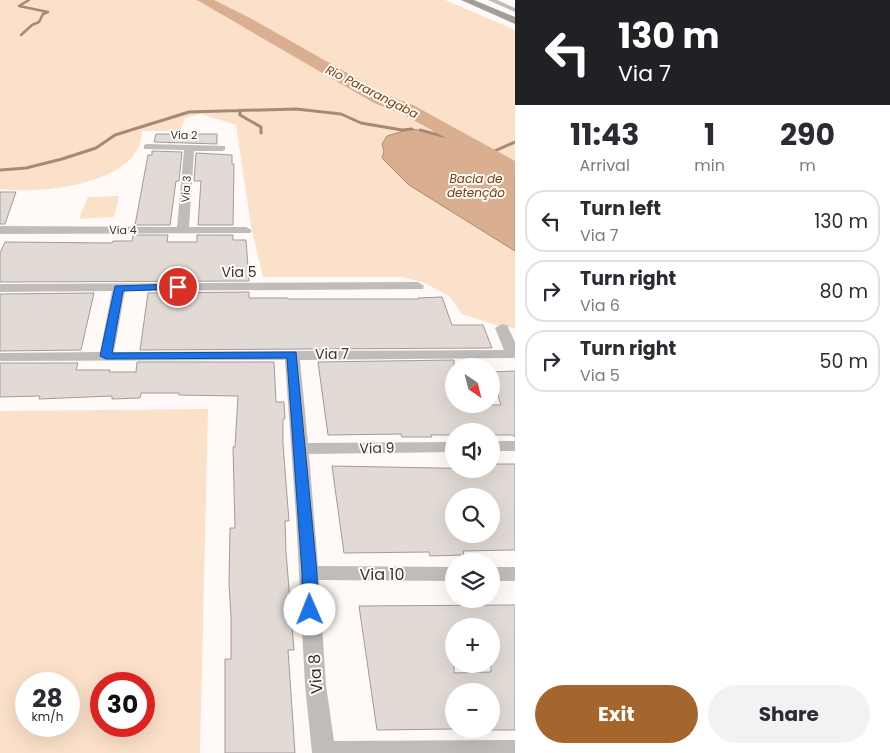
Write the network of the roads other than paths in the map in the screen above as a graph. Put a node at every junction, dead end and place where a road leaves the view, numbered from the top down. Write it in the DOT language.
graph roads {
  1 [pos="466,0"];
  2 [pos="473,0"];
  3 [pos="491,0"];
  4 [pos="515,13"];
  5 [pos="146,147"];
  6 [pos="189,148"];
  7 [pos="222,148"];
  8 [pos="0,230"];
  9 [pos="183,231"];
  10 [pos="246,231"];
  11 [pos="418,286"];
  12 [pos="0,288"];
  13 [pos="119,288"];
  14 [pos="502,328"];
  15 [pos="514,354"];
  16 [pos="292,355"];
  17 [pos="106,356"];
  18 [pos="0,357"];
  19 [pos="500,446"];
  20 [pos="515,446"];
  21 [pos="445,447"];
  22 [pos="300,449"];
  23 [pos="309,573"];
  24 [pos="445,574"];
  25 [pos="500,574"];
  26 [pos="515,574"];
  27 [pos="515,751"];
  28 [pos="324,753"];
  1 -- 4 [label="main road"];
  2 -- 4 [label="main road"];
  3 -- 4 [label="street"];
  5 -- 6 [label="street, Via 2"];
  6 -- 7 [label="street, Via 2"];
  6 -- 9 [label="street, Via 3"];
  8 -- 9 [label="street, Via 4"];
  9 -- 10 [label="street, Via 4"];
  11 -- 13 [label="street, Via 5"];
  12 -- 13 [label="street, Via 5"];
  13 -- 17 [label="street"];
  14 -- 15 [label="street"];
  15 -- 16 [label="street, Via 7"];
  16 -- 17 [label="street, Via 7"];
  16 -- 22 [label="street, Via 8"];
  17 -- 18 [label="street, Via 7"];
  19 -- 20 [label="street"];
  21 -- 22 [label="street, Via 9"];
  22 -- 23 [label="street, Via 8"];
  23 -- 24 [label="street, Via 10"];
  23 -- 28 [label="street, Via 8"];
  25 -- 26 [label="street"];
  27 -- 28 [label="street"];
}
